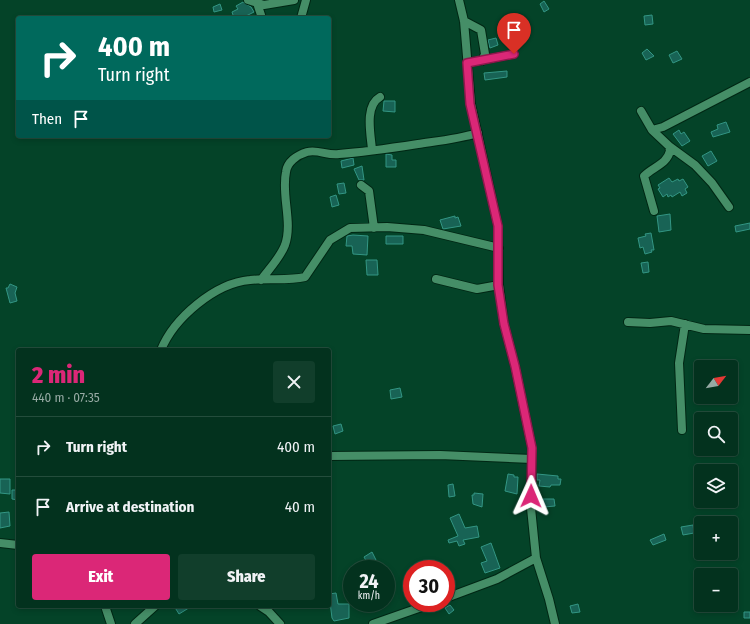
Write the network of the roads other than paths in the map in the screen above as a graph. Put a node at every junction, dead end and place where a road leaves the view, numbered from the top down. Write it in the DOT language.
graph roads {
  1 [pos="248,0"];
  2 [pos="294,0"];
  3 [pos="306,0"];
  4 [pos="459,0"];
  5 [pos="257,3"];
  6 [pos="261,16"];
  7 [pos="302,16"];
  8 [pos="464,21"];
  9 [pos="514,54"];
  10 [pos="482,61"];
  11 [pos="467,63"];
  12 [pos="750,82"];
  13 [pos="380,97"];
  14 [pos="641,111"];
  15 [pos="652,130"];
  16 [pos="478,133"];
  17 [pos="669,146"];
  18 [pos="372,150"];
  19 [pos="361,185"];
  20 [pos="729,207"];
  21 [pos="654,211"];
  22 [pos="374,228"];
  23 [pos="499,248"];
  24 [pos="436,278"];
  25 [pos="261,280"];
  26 [pos="498,285"];
  27 [pos="628,322"];
  28 [pos="685,324"];
  29 [pos="750,330"];
  30 [pos="162,348"];
  31 [pos="682,430"];
  32 [pos="331,456"];
  33 [pos="532,459"];
  34 [pos="0,543"];
  35 [pos="16,546"];
  36 [pos="536,558"];
  37 [pos="455,595"];
  38 [pos="106,608"];
  39 [pos="153,608"];
  40 [pos="263,608"];
  41 [pos="407,612"];
  42 [pos="111,624"];
  43 [pos="134,624"];
  44 [pos="280,624"];
  45 [pos="373,624"];
  46 [pos="555,624"];
  1 -- 5 [label="street"];
  2 -- 5 [label="street"];
  3 -- 7 [label="street"];
  4 -- 8 [label="street"];
  5 -- 6 [label="street"];
  8 -- 10 [label="street"];
  8 -- 11 [label="street"];
  9 -- 10 [label="street"];
  10 -- 11 [label="street"];
  11 -- 16 [label="street"];
  12 -- 15 [label="street"];
  13 -- 18 [label="street"];
  14 -- 15 [label="street"];
  15 -- 17 [label="street"];
  16 -- 18 [label="street"];
  16 -- 23 [label="street"];
  17 -- 20 [label="street"];
  17 -- 21 [label="street"];
  18 -- 25 [label="street"];
  19 -- 22 [label="street"];
  22 -- 23 [label="street"];
  22 -- 25 [label="street"];
  23 -- 26 [label="street"];
  24 -- 26 [label="street"];
  25 -- 30 [label="street"];
  26 -- 33 [label="street"];
  27 -- 28 [label="street"];
  28 -- 29 [label="street"];
  28 -- 31 [label="street"];
  32 -- 33 [label="street"];
  33 -- 36 [label="street"];
  34 -- 35 [label="street"];
  36 -- 37 [label="street"];
  36 -- 46 [label="street"];
  38 -- 42 [label="street"];
  39 -- 43 [label="street"];
  40 -- 44 [label="street"];
  41 -- 45 [label="street"];
}
